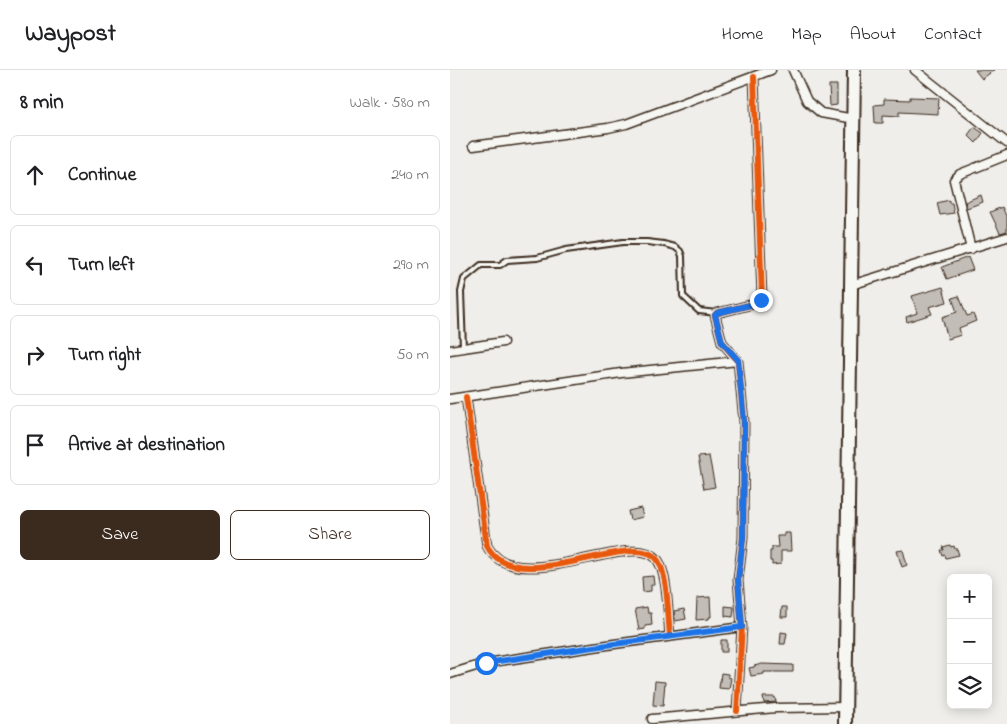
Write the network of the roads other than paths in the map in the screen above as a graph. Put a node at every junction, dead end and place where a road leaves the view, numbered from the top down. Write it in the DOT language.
graph roads {
  1 [pos="771,70"];
  2 [pos="793,70"];
  3 [pos="915,70"];
  4 [pos="856,71"];
  5 [pos="754,76"];
  6 [pos="854,118"];
  7 [pos="1007,143"];
  8 [pos="474,146"];
  9 [pos="1007,155"];
  10 [pos="1007,237"];
  11 [pos="971,249"];
  12 [pos="851,285"];
  13 [pos="717,313"];
  14 [pos="503,342"];
  15 [pos="462,348"];
  16 [pos="450,350"];
  17 [pos="738,360"];
  18 [pos="466,397"];
  19 [pos="450,399"];
  20 [pos="742,627"];
  21 [pos="670,636"];
  22 [pos="450,674"];
  23 [pos="845,707"];
  24 [pos="737,711"];
  25 [pos="652,719"];
  26 [pos="845,724"];
  1 -- 5 [label="street"];
  2 -- 6 [label="street"];
  3 -- 7 [label="street"];
  4 -- 6 [label="main road"];
  5 -- 8 [label="street"];
  5 -- 13 [label="street"];
  6 -- 12 [label="main road"];
  9 -- 11 [label="street"];
  10 -- 11 [label="street"];
  11 -- 12 [label="street"];
  12 -- 23 [label="main road"];
  13 -- 15 [label="lane"];
  13 -- 17 [label="street"];
  14 -- 15 [label="street"];
  15 -- 16 [label="street"];
  17 -- 18 [label="street"];
  17 -- 20 [label="street"];
  18 -- 19 [label="street"];
  18 -- 21 [label="street"];
  20 -- 21 [label="street"];
  20 -- 24 [label="street"];
  21 -- 22 [label="street"];
  23 -- 24 [label="street"];
  23 -- 26 [label="main road"];
  24 -- 25 [label="street"];
}
